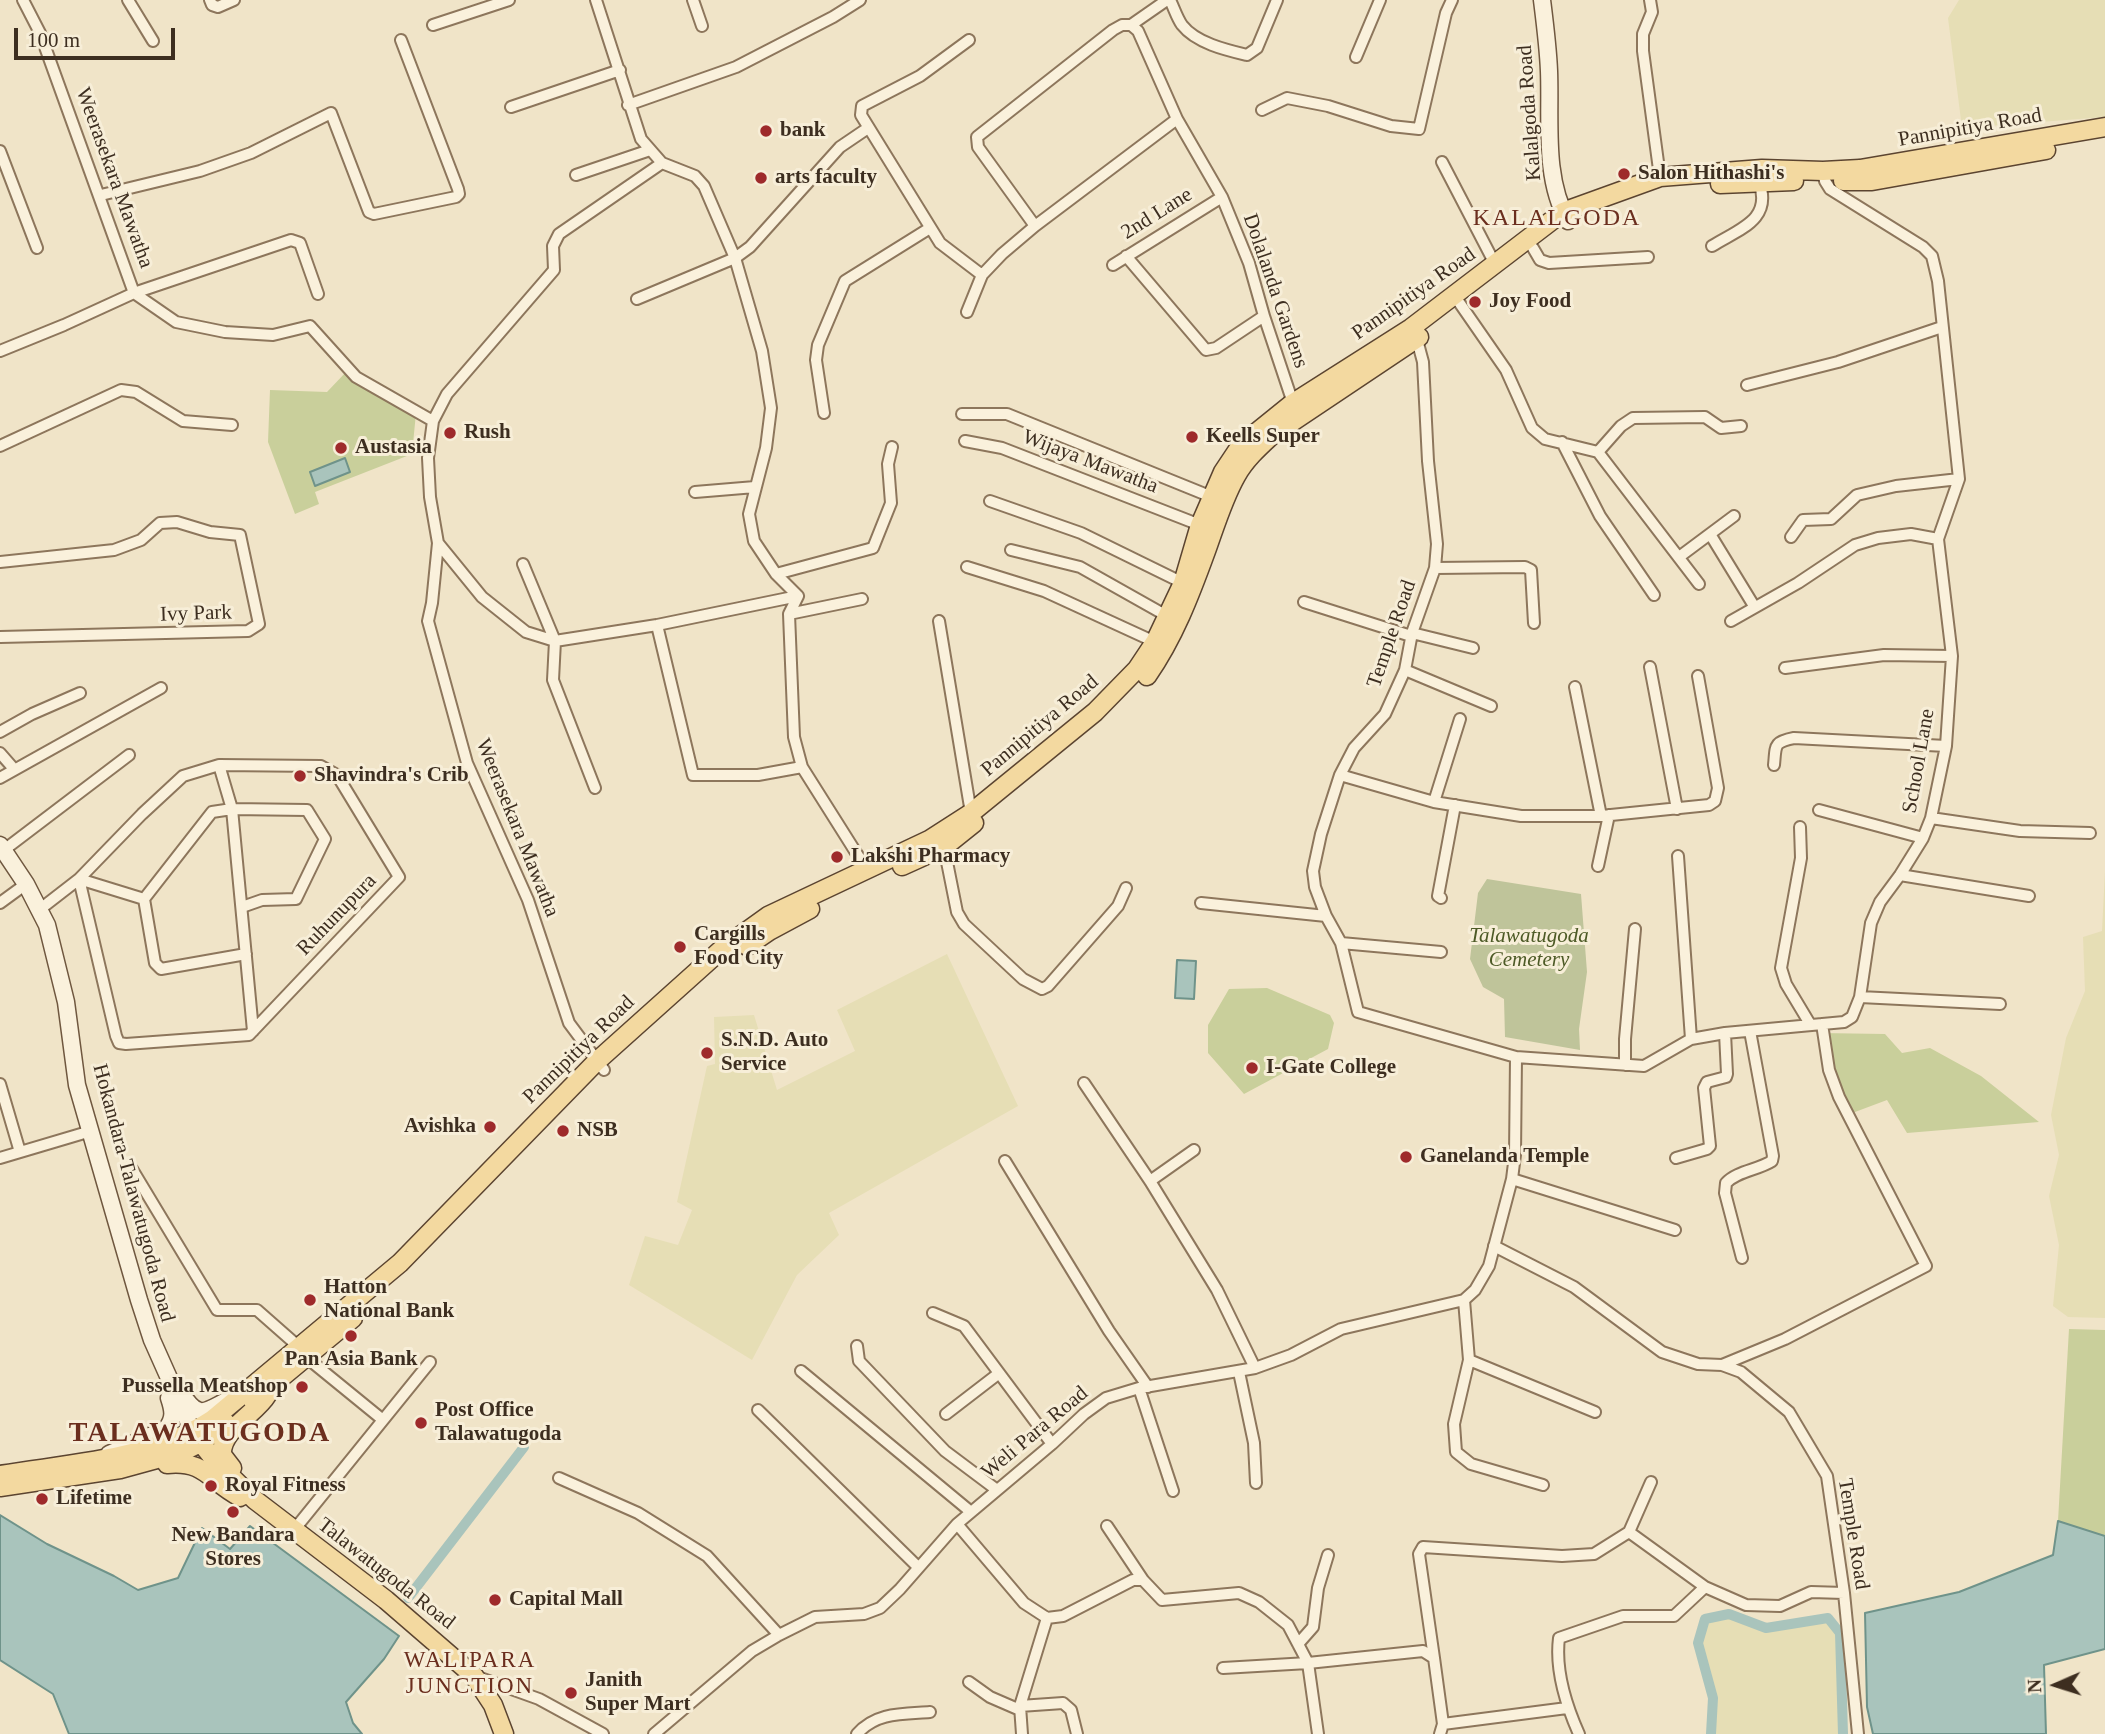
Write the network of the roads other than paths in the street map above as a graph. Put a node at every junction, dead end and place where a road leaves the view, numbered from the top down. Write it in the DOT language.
graph roads {
  1 [pos="23,0"];
  2 [pos="128,0"];
  3 [pos="210,0"];
  4 [pos="234,0"];
  5 [pos="509,0"];
  6 [pos="596,0"];
  7 [pos="692,0"];
  8 [pos="860,0"];
  9 [pos="1169,0"];
  10 [pos="1277,0"];
  11 [pos="1380,0"];
  12 [pos="1452,0"];
  13 [pos="1542,0"];
  14 [pos="1650,0"];
  15 [pos="433,24"];
  16 [pos="1130,24"];
  17 [pos="702,26"];
  18 [pos="401,40"];
  19 [pos="969,40"];
  20 [pos="153,41"];
  21 [pos="1356,57"];
  22 [pos="620,70"];
  23 [pos="628,105"];
  24 [pos="511,107"];
  25 [pos="1262,110"];
  26 [pos="1177,119"];
  27 [pos="2105,127"];
  28 [pos="868,128"];
  29 [pos="2105,139"];
  30 [pos="650,150"];
  31 [pos="0,151"];
  32 [pos="1443,162"];
  33 [pos="662,163"];
  34 [pos="576,175"];
  35 [pos="1824,176"];
  36 [pos="1660,177"];
  37 [pos="1759,181"];
  38 [pos="101,195"];
  39 [pos="1222,197"];
  40 [pos="1565,217"];
  41 [pos="1035,226"];
  42 [pos="930,229"];
  43 [pos="1712,246"];
  44 [pos="1533,247"];
  45 [pos="37,248"];
  46 [pos="1126,256"];
  47 [pos="1648,257"];
  48 [pos="735,258"];
  49 [pos="1494,264"];
  50 [pos="1113,265"];
  51 [pos="982,275"];
  52 [pos="134,293"];
  53 [pos="318,294"];
  54 [pos="637,299"];
  55 [pos="1458,299"];
  56 [pos="967,312"];
  57 [pos="1264,316"];
  58 [pos="1942,327"];
  59 [pos="1414,333"];
  60 [pos="0,351"];
  61 [pos="1747,385"];
  62 [pos="1293,403"];
  63 [pos="824,413"];
  64 [pos="962,414"];
  65 [pos="433,421"];
  66 [pos="232,425"];
  67 [pos="1741,426"];
  68 [pos="965,441"];
  69 [pos="1562,442"];
  70 [pos="0,446"];
  71 [pos="892,447"];
  72 [pos="1598,452"];
  73 [pos="1959,479"];
  74 [pos="755,487"];
  75 [pos="695,492"];
  76 [pos="1212,497"];
  77 [pos="990,502"];
  78 [pos="1734,516"];
  79 [pos="1200,526"];
  80 [pos="1710,534"];
  81 [pos="1791,537"];
  82 [pos="1938,539"];
  83 [pos="438,543"];
  84 [pos="1012,550"];
  85 [pos="1679,557"];
  86 [pos="0,562"];
  87 [pos="523,564"];
  88 [pos="967,567"];
  89 [pos="1435,568"];
  90 [pos="776,574"];
  91 [pos="1183,583"];
  92 [pos="1699,584"];
  93 [pos="1654,595"];
  94 [pos="798,596"];
  95 [pos="862,598"];
  96 [pos="1304,602"];
  97 [pos="1754,606"];
  98 [pos="789,614"];
  99 [pos="1167,616"];
  100 [pos="940,621"];
  101 [pos="1731,621"];
  102 [pos="1534,623"];
  103 [pos="657,625"];
  104 [pos="1412,635"];
  105 [pos="0,636"];
  106 [pos="555,641"];
  107 [pos="1155,642"];
  108 [pos="1473,648"];
  109 [pos="1952,656"];
  110 [pos="1650,667"];
  111 [pos="1785,668"];
  112 [pos="1405,670"];
  113 [pos="1698,676"];
  114 [pos="1575,687"];
  115 [pos="161,688"];
  116 [pos="80,693"];
  117 [pos="1491,706"];
  118 [pos="1460,719"];
  119 [pos="0,732"];
  120 [pos="1946,746"];
  121 [pos="0,753"];
  122 [pos="129,755"];
  123 [pos="219,765"];
  124 [pos="1774,765"];
  125 [pos="802,767"];
  126 [pos="14,769"];
  127 [pos="1340,775"];
  128 [pos="0,778"];
  129 [pos="595,788"];
  130 [pos="1434,802"];
  131 [pos="1455,806"];
  132 [pos="232,809"];
  133 [pos="1677,809"];
  134 [pos="1819,810"];
  135 [pos="971,813"];
  136 [pos="1605,815"];
  137 [pos="1931,818"];
  138 [pos="1800,827"];
  139 [pos="2090,833"];
  140 [pos="1923,838"];
  141 [pos="2,847"];
  142 [pos="944,847"];
  143 [pos="1678,856"];
  144 [pos="1598,866"];
  145 [pos="867,870"];
  146 [pos="1900,875"];
  147 [pos="79,879"];
  148 [pos="26,884"];
  149 [pos="1126,888"];
  150 [pos="2029,896"];
  151 [pos="1441,898"];
  152 [pos="144,899"];
  153 [pos="0,903"];
  154 [pos="1201,903"];
  155 [pos="242,907"];
  156 [pos="39,910"];
  157 [pos="1326,916"];
  158 [pos="1635,929"];
  159 [pos="1341,943"];
  160 [pos="1441,952"];
  161 [pos="246,954"];
  162 [pos="1860,997"];
  163 [pos="2000,1004"];
  164 [pos="1358,1013"];
  165 [pos="1816,1024"];
  166 [pos="253,1031"];
  167 [pos="1750,1031"];
  168 [pos="1725,1033"];
  169 [pos="1691,1039"];
  170 [pos="1516,1057"];
  171 [pos="1625,1065"];
  172 [pos="600,1066"];
  173 [pos="1084,1083"];
  174 [pos="0,1084"];
  175 [pos="91,1130"];
  176 [pos="1194,1150"];
  177 [pos="20,1152"];
  178 [pos="0,1158"];
  179 [pos="1676,1158"];
  180 [pos="1005,1161"];
  181 [pos="132,1169"];
  182 [pos="1512,1179"];
  183 [pos="1150,1181"];
  184 [pos="1675,1230"];
  185 [pos="1494,1246"];
  186 [pos="1742,1258"];
  187 [pos="1464,1300"];
  188 [pos="933,1313"];
  189 [pos="857,1346"];
  190 [pos="303,1352"];
  191 [pos="1469,1360"];
  192 [pos="430,1362"];
  193 [pos="161,1363"];
  194 [pos="1722,1366"];
  195 [pos="1255,1368"];
  196 [pos="801,1371"];
  197 [pos="1239,1372"];
  198 [pos="998,1374"];
  199 [pos="275,1384"];
  200 [pos="1143,1388"];
  201 [pos="249,1390"];
  202 [pos="758,1410"];
  203 [pos="1595,1412"];
  204 [pos="946,1414"];
  205 [pos="383,1420"];
  206 [pos="196,1438"];
  207 [pos="1052,1444"];
  208 [pos="97,1459"];
  209 [pos="130,1466"];
  210 [pos="0,1475"];
  211 [pos="559,1478"];
  212 [pos="1651,1482"];
  213 [pos="1256,1483"];
  214 [pos="1543,1485"];
  215 [pos="0,1487"];
  216 [pos="997,1490"];
  217 [pos="1173,1491"];
  218 [pos="268,1511"];
  219 [pos="971,1511"];
  220 [pos="957,1524"];
  221 [pos="1107,1526"];
  222 [pos="294,1530"];
  223 [pos="1629,1532"];
  224 [pos="1328,1555"];
  225 [pos="918,1567"];
  226 [pos="1143,1580"];
  227 [pos="1705,1587"];
  228 [pos="1843,1593"];
  229 [pos="1047,1618"];
  230 [pos="779,1635"];
  231 [pos="1298,1644"];
  232 [pos="1434,1658"];
  233 [pos="1308,1663"];
  234 [pos="1223,1668"];
  235 [pos="474,1676"];
  236 [pos="969,1682"];
  237 [pos="1020,1708"];
  238 [pos="1567,1708"];
  239 [pos="929,1712"];
  240 [pos="1472,1720"];
  241 [pos="1441,1729"];
  242 [pos="1318,1733"];
  243 [pos="504,1734"];
  244 [pos="603,1734"];
  245 [pos="654,1734"];
  246 [pos="857,1734"];
  247 [pos="1022,1734"];
  248 [pos="1077,1734"];
  249 [pos="1332,1734"];
  250 [pos="1471,1734"];
  251 [pos="1579,1734"];
  252 [pos="1858,1734"];
  1 -- 38 [label="street, Weerasekara Mawatha"];
  2 -- 20 [label="street"];
  3 -- 4 [label="street"];
  5 -- 15 [label="street"];
  6 -- 22 [label="street"];
  7 -- 17 [label="street"];
  8 -- 23 [label="street"];
  9 -- 10 [label="street"];
  9 -- 16 [label="street"];
  11 -- 21 [label="street"];
  12 -- 25 [label="street"];
  13 -- 40 [label="main road, Kalalgoda Road"];
  14 -- 36 [label="street"];
  16 -- 26 [label="street, Dolalanda Gardens"];
  16 -- 41 [label="street"];
  18 -- 38 [label="street"];
  19 -- 28 [label="street"];
  22 -- 23 [label="street"];
  22 -- 24 [label="street"];
  23 -- 30 [label="street"];
  26 -- 39 [label="street, Dolalanda Gardens"];
  26 -- 41 [label="street"];
  27 -- 35 [label="main road, Pannipitiya Road"];
  28 -- 42 [label="street"];
  28 -- 48 [label="street"];
  29 -- 35 [label="main road, Pannipitiya Road"];
  30 -- 33 [label="street"];
  30 -- 34 [label="street"];
  31 -- 45 [label="street"];
  32 -- 49 [label="street"];
  33 -- 48 [label="street"];
  33 -- 65 [label="street, Weerasekara Mawatha"];
  35 -- 36 [label="main road, Pannipitiya Road"];
  35 -- 37 [label="main road, Pannipitiya Road"];
  35 -- 58 [label="street, School Lane"];
  36 -- 40 [label="main road, Pannipitiya Road"];
  37 -- 40 [label="main road, Pannipitiya Road"];
  37 -- 43 [label="street"];
  38 -- 52 [label="street, Weerasekara Mawatha"];
  39 -- 46 [label="street, 2nd Lane"];
  39 -- 57 [label="street, Dolalanda Gardens"];
  40 -- 44 [label="main road, Pannipitiya Road"];
  40 -- 49 [label="main road, Pannipitiya Road"];
  41 -- 51 [label="street"];
  42 -- 51 [label="street"];
  42 -- 63 [label="street"];
  44 -- 47 [label="street"];
  44 -- 55 [label="main road, Pannipitiya Road"];
  46 -- 50 [label="street, 2nd Lane"];
  46 -- 57 [label="street"];
  48 -- 54 [label="street"];
  48 -- 74 [label="street"];
  49 -- 55 [label="main road, Pannipitiya Road"];
  51 -- 56 [label="street"];
  52 -- 53 [label="street, Weerasekara Mawatha"];
  52 -- 60 [label="street, Weerasekara Mawatha"];
  52 -- 65 [label="street, Weerasekara Mawatha"];
  55 -- 59 [label="main road, Pannipitiya Road"];
  55 -- 69 [label="street"];
  57 -- 62 [label="street, Dolalanda Gardens"];
  58 -- 61 [label="street"];
  58 -- 73 [label="street, School Lane"];
  59 -- 62 [label="main road, Pannipitiya Road"];
  59 -- 89 [label="street, Temple Road"];
  59 -- 142 [label="main road, Pannipitiya Road"];
  62 -- 76 [label="main road, Pannipitiya Road"];
  64 -- 76 [label="street"];
  65 -- 83 [label="street, Weerasekara Mawatha"];
  66 -- 70 [label="street"];
  67 -- 72 [label="street"];
  68 -- 79 [label="street, Wijaya Mawatha"];
  69 -- 72 [label="street"];
  69 -- 93 [label="street"];
  71 -- 90 [label="street"];
  72 -- 85 [label="street"];
  73 -- 81 [label="street"];
  73 -- 82 [label="street, School Lane"];
  74 -- 75 [label="street"];
  74 -- 90 [label="street"];
  76 -- 79 [label="main road, Pannipitiya Road"];
  77 -- 91 [label="street"];
  78 -- 80 [label="street"];
  79 -- 91 [label="main road, Pannipitiya Road"];
  80 -- 85 [label="street"];
  80 -- 97 [label="street"];
  82 -- 97 [label="street"];
  82 -- 109 [label="street, School Lane"];
  83 -- 106 [label="street"];
  83 -- 172 [label="street, Weerasekara Mawatha"];
  84 -- 99 [label="street"];
  85 -- 92 [label="street"];
  86 -- 105 [label="street, Ivy Park"];
  87 -- 106 [label="street"];
  88 -- 107 [label="street"];
  89 -- 102 [label="street"];
  89 -- 104 [label="street, Temple Road"];
  90 -- 94 [label="street"];
  91 -- 99 [label="main road, Pannipitiya Road"];
  94 -- 98 [label="street"];
  94 -- 103 [label="street"];
  95 -- 98 [label="street"];
  96 -- 104 [label="street"];
  97 -- 101 [label="street"];
  98 -- 125 [label="street"];
  99 -- 107 [label="main road, Pannipitiya Road"];
  100 -- 135 [label="street"];
  103 -- 106 [label="street"];
  103 -- 125 [label="street"];
  104 -- 108 [label="street"];
  104 -- 112 [label="street, Temple Road"];
  106 -- 129 [label="street"];
  107 -- 135 [label="main road, Pannipitiya Road"];
  109 -- 111 [label="street"];
  109 -- 120 [label="street, School Lane"];
  110 -- 133 [label="street"];
  112 -- 117 [label="street"];
  112 -- 127 [label="street, Temple Road"];
  113 -- 133 [label="street"];
  114 -- 136 [label="street"];
  115 -- 126 [label="street"];
  116 -- 119 [label="street"];
  118 -- 130 [label="street"];
  120 -- 124 [label="street"];
  120 -- 137 [label="street, School Lane"];
  121 -- 126 [label="street"];
  122 -- 141 [label="street"];
  123 -- 132 [label="street"];
  123 -- 147 [label="street, Ruhunupura"];
  123 -- 166 [label="street, Ruhunupura"];
  125 -- 145 [label="street"];
  126 -- 128 [label="street"];
  127 -- 130 [label="street"];
  127 -- 157 [label="street, Temple Road"];
  130 -- 131 [label="street"];
  131 -- 136 [label="street"];
  131 -- 151 [label="street"];
  132 -- 152 [label="street, Ruhunupura"];
  132 -- 155 [label="street"];
  132 -- 155 [label="street, Ruhunupura"];
  133 -- 136 [label="street"];
  134 -- 140 [label="street"];
  135 -- 145 [label="main road, Pannipitiya Road"];
  136 -- 144 [label="street"];
  137 -- 139 [label="street"];
  137 -- 140 [label="street, School Lane"];
  138 -- 165 [label="street"];
  140 -- 146 [label="street, School Lane"];
  141 -- 148 [label="main road, Hokandara-Talawatugoda Road"];
  142 -- 149 [label="street"];
  142 -- 172 [label="main road, Pannipitiya Road"];
  143 -- 169 [label="street"];
  145 -- 172 [label="main road, Pannipitiya Road"];
  146 -- 150 [label="street"];
  146 -- 162 [label="street, School Lane"];
  147 -- 152 [label="street"];
  147 -- 156 [label="street, Ruhunupura"];
  147 -- 166 [label="street"];
  148 -- 153 [label="street"];
  148 -- 156 [label="main road, Hokandara-Talawatugoda Road"];
  152 -- 161 [label="street"];
  154 -- 157 [label="street"];
  155 -- 161 [label="street"];
  156 -- 175 [label="main road, Hokandara-Talawatugoda Road"];
  157 -- 159 [label="street, Temple Road"];
  158 -- 171 [label="street"];
  159 -- 160 [label="street"];
  159 -- 164 [label="street, Temple Road"];
  161 -- 166 [label="street"];
  162 -- 163 [label="street"];
  162 -- 165 [label="street, School Lane"];
  164 -- 170 [label="street, School Lane"];
  165 -- 167 [label="street, School Lane"];
  165 -- 194 [label="street"];
  167 -- 168 [label="street, School Lane"];
  167 -- 186 [label="street"];
  168 -- 169 [label="street, School Lane"];
  168 -- 179 [label="street"];
  169 -- 171 [label="street, School Lane"];
  170 -- 171 [label="street, School Lane"];
  170 -- 182 [label="street"];
  172 -- 190 [label="main road, Pannipitiya Road"];
  173 -- 183 [label="street"];
  174 -- 177 [label="street"];
  175 -- 177 [label="street"];
  175 -- 193 [label="main road, Hokandara-Talawatugoda Road"];
  176 -- 183 [label="street"];
  177 -- 178 [label="street"];
  180 -- 200 [label="street"];
  181 -- 190 [label="street"];
  182 -- 184 [label="street"];
  182 -- 185 [label="street"];
  183 -- 195 [label="street"];
  185 -- 187 [label="street"];
  185 -- 194 [label="street"];
  187 -- 191 [label="street"];
  187 -- 195 [label="street, Weli Para Road"];
  188 -- 198 [label="street"];
  189 -- 216 [label="street"];
  190 -- 199 [label="main road, Pannipitiya Road"];
  190 -- 201 [label="main road, Pannipitiya Road"];
  190 -- 205 [label="street"];
  191 -- 203 [label="street"];
  191 -- 214 [label="street"];
  192 -- 205 [label="street"];
  193 -- 201 [label="main road"];
  193 -- 206 [label="main road, Hokandara-Talawatugoda Road"];
  193 -- 208 [label="main road"];
  194 -- 228 [label="street, Temple Road"];
  195 -- 197 [label="street, Weli Para Road"];
  196 -- 219 [label="street"];
  197 -- 200 [label="street, Weli Para Road"];
  197 -- 213 [label="street"];
  198 -- 204 [label="street"];
  198 -- 207 [label="street"];
  199 -- 206 [label="main road, Pannipitiya Road"];
  199 -- 218 [label="main road"];
  200 -- 207 [label="street, Weli Para Road"];
  200 -- 217 [label="street"];
  201 -- 206 [label="main road, Pannipitiya Road"];
  202 -- 225 [label="street"];
  205 -- 222 [label="street"];
  206 -- 208 [label="main road, Pannipitiya Road"];
  206 -- 209 [label="main road, Pannipitiya Road"];
  206 -- 218 [label="main road, Talawatugoda Road"];
  207 -- 216 [label="street, Weli Para Road"];
  208 -- 210 [label="main road, Pannipitiya Road"];
  209 -- 215 [label="main road, Pannipitiya Road"];
  209 -- 218 [label="main road"];
  211 -- 230 [label="street"];
  212 -- 223 [label="street"];
  216 -- 219 [label="street, Weli Para Road"];
  218 -- 222 [label="main road, Talawatugoda Road"];
  219 -- 220 [label="street, Weli Para Road"];
  220 -- 225 [label="street, Weli Para Road"];
  220 -- 229 [label="street"];
  221 -- 226 [label="street"];
  222 -- 235 [label="main road, Talawatugoda Road"];
  223 -- 227 [label="street"];
  223 -- 232 [label="street"];
  224 -- 231 [label="street"];
  225 -- 230 [label="street, Weli Para Road"];
  226 -- 229 [label="street"];
  226 -- 231 [label="street"];
  227 -- 228 [label="street"];
  227 -- 238 [label="street"];
  228 -- 252 [label="street, Temple Road"];
  229 -- 237 [label="street"];
  230 -- 245 [label="street, Weli Para Road"];
  231 -- 233 [label="street"];
  232 -- 233 [label="street"];
  232 -- 241 [label="street"];
  233 -- 234 [label="street"];
  233 -- 242 [label="street"];
  235 -- 243 [label="main road, Talawatugoda Road"];
  235 -- 244 [label="street"];
  236 -- 237 [label="street"];
  237 -- 247 [label="street"];
  237 -- 248 [label="street"];
  238 -- 240 [label="street"];
  238 -- 251 [label="street"];
  239 -- 246 [label="street"];
  240 -- 241 [label="street"];
  240 -- 250 [label="street"];
  242 -- 249 [label="street"];
}
